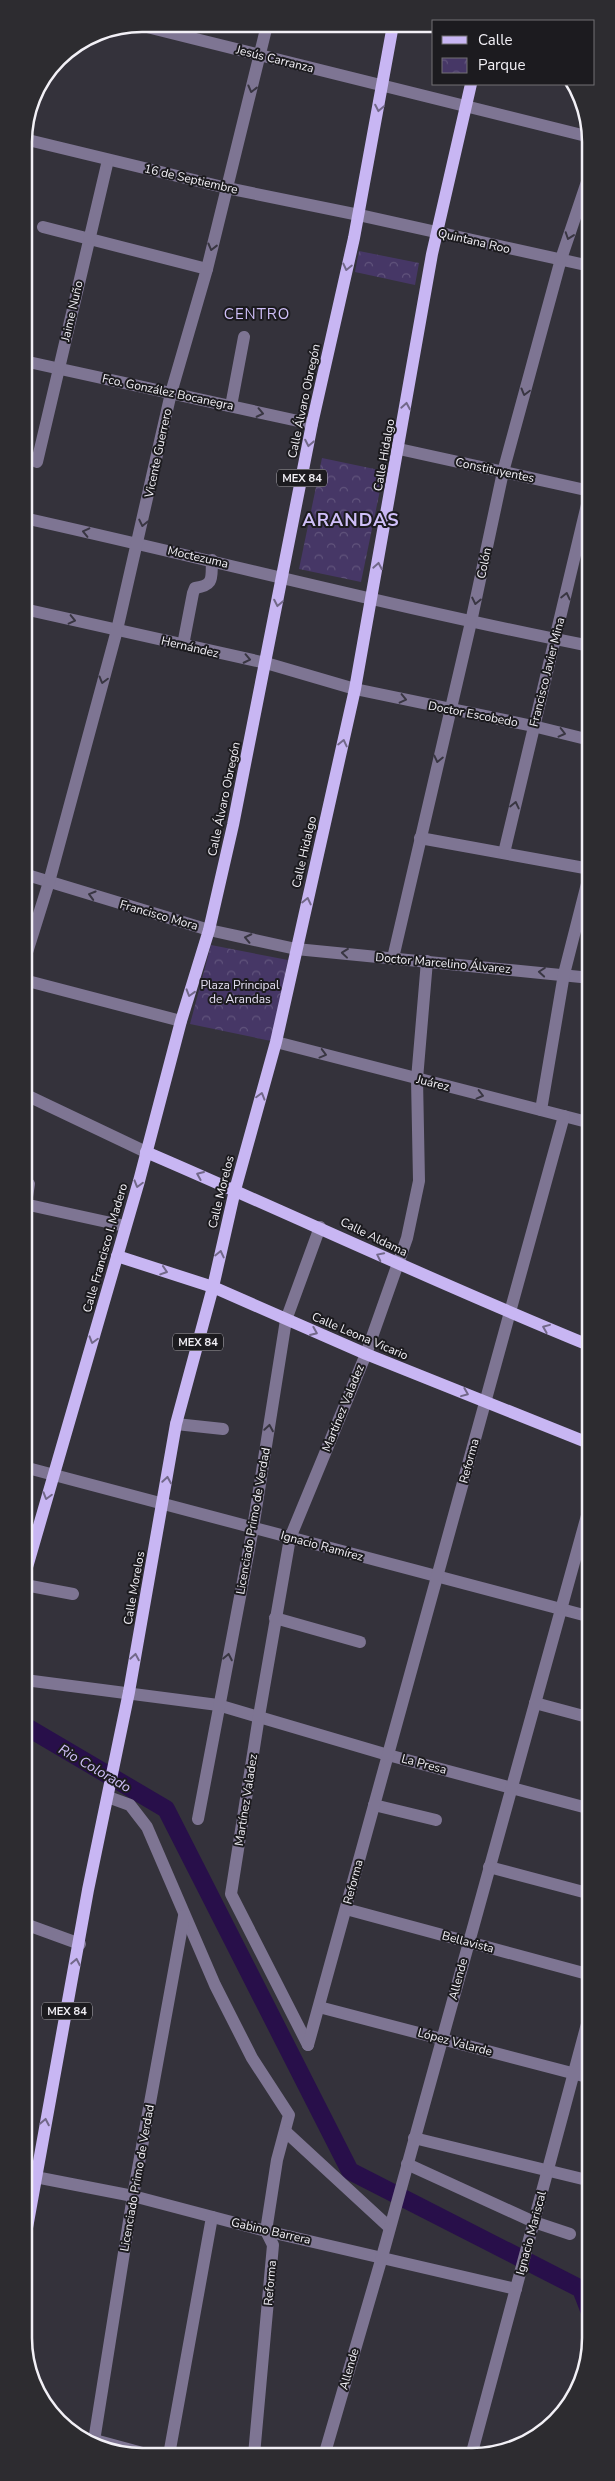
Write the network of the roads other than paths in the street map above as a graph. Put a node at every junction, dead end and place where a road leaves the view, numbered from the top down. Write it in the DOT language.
graph roads {
  1 [pos="170,32"];
  2 [pos="266,32"];
  3 [pos="392,32"];
  4 [pos="261,55"];
  5 [pos="471,85"];
  6 [pos="383,86"];
  7 [pos="465,106"];
  8 [pos="582,135"];
  9 [pos="33,141"];
  10 [pos="108,160"];
  11 [pos="227,188"];
  12 [pos="582,197"];
  13 [pos="358,214"];
  14 [pos="43,227"];
  15 [pos="437,233"];
  16 [pos="89,239"];
  17 [pos="561,259"];
  18 [pos="582,264"];
  19 [pos="207,269"];
  20 [pos="244,336"];
  21 [pos="33,363"];
  22 [pos="59,368"];
  23 [pos="171,393"];
  24 [pos="231,406"];
  25 [pos="312,424"];
  26 [pos="399,449"];
  27 [pos="37,462"];
  28 [pos="503,472"];
  29 [pos="582,490"];
  30 [pos="33,520"];
  31 [pos="582,526"];
  32 [pos="138,543"];
  33 [pos="212,560"];
  34 [pos="284,576"];
  35 [pos="372,599"];
  36 [pos="33,611"];
  37 [pos="471,622"];
  38 [pos="116,630"];
  39 [pos="555,640"];
  40 [pos="183,645"];
  41 [pos="582,645"];
  42 [pos="266,663"];
  43 [pos="355,689"];
  44 [pos="449,710"];
  45 [pos="534,726"];
  46 [pos="582,738"];
  47 [pos="420,838"];
  48 [pos="504,852"];
  49 [pos="582,868"];
  50 [pos="33,877"];
  51 [pos="49,882"];
  52 [pos="582,902"];
  53 [pos="209,930"];
  54 [pos="33,934"];
  55 [pos="296,948"];
  56 [pos="393,958"];
  57 [pos="427,961"];
  58 [pos="564,974"];
  59 [pos="582,977"];
  60 [pos="33,982"];
  61 [pos="181,1021"];
  62 [pos="276,1042"];
  63 [pos="417,1079"];
  64 [pos="33,1098"];
  65 [pos="541,1110"];
  66 [pos="564,1116"];
  67 [pos="582,1121"];
  68 [pos="146,1152"];
  69 [pos="235,1190"];
  70 [pos="33,1206"];
  71 [pos="125,1226"];
  72 [pos="320,1227"];
  73 [pos="117,1256"];
  74 [pos="398,1265"];
  75 [pos="213,1287"];
  76 [pos="510,1313"];
  77 [pos="286,1320"];
  78 [pos="582,1342"];
  79 [pos="366,1354"];
  80 [pos="486,1402"];
  81 [pos="176,1424"];
  82 [pos="223,1429"];
  83 [pos="582,1440"];
  84 [pos="32,1469"];
  85 [pos="53,1474"];
  86 [pos="164,1505"];
  87 [pos="253,1528"];
  88 [pos="582,1533"];
  89 [pos="290,1538"];
  90 [pos="32,1545"];
  91 [pos="438,1577"];
  92 [pos="32,1587"];
  93 [pos="73,1594"];
  94 [pos="561,1609"];
  95 [pos="582,1615"];
  96 [pos="275,1618"];
  97 [pos="360,1642"];
  98 [pos="32,1681"];
  99 [pos="129,1692"];
  100 [pos="535,1703"];
  101 [pos="218,1705"];
  102 [pos="259,1716"];
  103 [pos="582,1716"];
  104 [pos="388,1755"];
  105 [pos="511,1788"];
  106 [pos="108,1797"];
  107 [pos="374,1805"];
  108 [pos="582,1808"];
  109 [pos="198,1819"];
  110 [pos="436,1820"];
  111 [pos="490,1867"];
  112 [pos="582,1892"];
  113 [pos="346,1909"];
  114 [pos="184,1916"];
  115 [pos="32,1927"];
  116 [pos="469,1942"];
  117 [pos="80,1944"];
  118 [pos="582,1973"];
  119 [pos="319,2007"];
  120 [pos="442,2039"];
  121 [pos="582,2043"];
  122 [pos="308,2045"];
  123 [pos="574,2073"];
  124 [pos="582,2075"];
  125 [pos="286,2132"];
  126 [pos="414,2138"];
  127 [pos="32,2166"];
  128 [pos="406,2168"];
  129 [pos="548,2171"];
  130 [pos="32,2176"];
  131 [pos="582,2179"];
  132 [pos="133,2196"];
  133 [pos="212,2217"];
  134 [pos="390,2223"];
  135 [pos="533,2225"];
  136 [pos="266,2230"];
  137 [pos="570,2234"];
  138 [pos="382,2257"];
  139 [pos="518,2285"];
  140 [pos="93,2437"];
  141 [pos="170,2448"];
  142 [pos="255,2448"];
  143 [pos="326,2448"];
  144 [pos="473,2448"];
  1 -- 4 [label="street, Jesús Carranza"];
  2 -- 4 [label="street, Vicente Guerrero"];
  3 -- 6 [label="main road, Calle Álvaro Obregón / MEX 84"];
  4 -- 6 [label="street, Jesús Carranza"];
  4 -- 11 [label="street, Vicente Guerrero, one-way"];
  5 -- 7 [label="main road, Calle Hidalgo / MEX 84"];
  6 -- 7 [label="street, Jesús Carranza"];
  6 -- 13 [label="main road, Calle Álvaro Obregón / MEX 84, one-way"];
  7 -- 8 [label="street, Jesús Carranza"];
  7 -- 15 [label="main road, Calle Hidalgo / MEX 84"];
  9 -- 10 [label="street, 16 de Septiembre"];
  10 -- 11 [label="street, 16 de Septiembre"];
  10 -- 16 [label="street, Jaime Nuño"];
  11 -- 13 [label="street, 16 de Septiembre"];
  11 -- 19 [label="street, Vicente Guerrero, one-way"];
  12 -- 17 [label="street, Colón, one-way"];
  13 -- 15 [label="street, Quintana Roo"];
  13 -- 25 [label="main road, Calle Álvaro Obregón / MEX 84, one-way"];
  14 -- 16 [label="street"];
  15 -- 17 [label="street, Quintana Roo"];
  26 -- 15 [label="main road, Calle Hidalgo / MEX 84, one-way"];
  16 -- 19 [label="street"];
  16 -- 22 [label="street, Jaime Nuño"];
  17 -- 18 [label="street, Quintana Roo"];
  17 -- 28 [label="street, Colón, one-way"];
  19 -- 23 [label="street, Vicente Guerrero"];
  20 -- 24 [label="street"];
  21 -- 22 [label="street, Fco. González Bocanegra"];
  22 -- 23 [label="street, Fco. González Bocanegra"];
  22 -- 27 [label="street, Jaime Nuño"];
  23 -- 24 [label="street, Fco. González Bocanegra"];
  23 -- 32 [label="street, Vicente Guerrero, one-way"];
  24 -- 25 [label="street, Fco. González Bocanegra, one-way"];
  25 -- 34 [label="main road, Calle Álvaro Obregón / MEX 84, one-way"];
  26 -- 28 [label="street, Constituyentes"];
  35 -- 26 [label="main road, Calle Hidalgo / MEX 84, one-way"];
  28 -- 29 [label="street, Constituyentes"];
  28 -- 37 [label="street, Colón, one-way"];
  32 -- 30 [label="street, Moctezuma, one-way"];
  39 -- 31 [label="street, Francisco Javier Mina, one-way"];
  32 -- 33 [label="street, Moctezuma"];
  32 -- 38 [label="street, Vicente Guerrero"];
  33 -- 34 [label="street, Moctezuma"];
  33 -- 40 [label="street"];
  34 -- 35 [label="street, Moctezuma"];
  34 -- 42 [label="main road, Calle Álvaro Obregón / MEX 84, one-way"];
  35 -- 37 [label="street, Moctezuma"];
  35 -- 43 [label="main road, Calle Hidalgo / MEX 84"];
  36 -- 38 [label="street, Hernández, one-way"];
  37 -- 39 [label="street, Moctezuma"];
  37 -- 44 [label="street, Colón"];
  38 -- 40 [label="street, Hernández"];
  38 -- 51 [label="street, Vicente Guerrero, one-way"];
  39 -- 41 [label="street, Moctezuma"];
  39 -- 45 [label="street, Francisco Javier Mina"];
  40 -- 42 [label="street, Hernández, one-way"];
  42 -- 43 [label="street, Hernández"];
  42 -- 53 [label="main road, Calle Álvaro Obregón / MEX 84"];
  43 -- 44 [label="street, Doctor Escobedo, one-way"];
  55 -- 43 [label="main road, Calle Hidalgo / MEX 84, one-way"];
  44 -- 45 [label="street, Doctor Escobedo"];
  44 -- 47 [label="street, Colón, one-way"];
  45 -- 46 [label="street, Doctor Escobedo, one-way"];
  48 -- 45 [label="street, Francisco Javier Mina, one-way"];
  47 -- 48 [label="street"];
  47 -- 56 [label="street, Colón"];
  48 -- 49 [label="street"];
  50 -- 51 [label="street, Francisco Mora"];
  53 -- 51 [label="street, Francisco Mora, one-way"];
  51 -- 54 [label="street, Vicente Guerrero"];
  52 -- 58 [label="street"];
  55 -- 53 [label="street, Francisco Mora, one-way"];
  53 -- 61 [label="main road, Calle Francisco I. Madero / MEX 84, one-way"];
  56 -- 55 [label="street, Doctor Marcelino Álvarez, one-way"];
  55 -- 62 [label="main road, Calle Morelos / MEX 84"];
  56 -- 57 [label="street, Doctor Marcelino Álvarez"];
  58 -- 57 [label="street, Doctor Marcelino Álvarez, one-way"];
  57 -- 63 [label="street, Martínez Valadez"];
  58 -- 59 [label="street, Doctor Marcelino Álvarez"];
  58 -- 65 [label="street"];
  60 -- 61 [label="street"];
  61 -- 68 [label="main road, Calle Francisco I. Madero / MEX 84"];
  62 -- 63 [label="street, Juárez, one-way"];
  69 -- 62 [label="main road, Calle Morelos / MEX 84, one-way"];
  63 -- 65 [label="street, Juárez, one-way"];
  63 -- 74 [label="street, Martínez Valadez"];
  64 -- 68 [label="street"];
  65 -- 66 [label="street, Juárez"];
  66 -- 67 [label="street, Juárez"];
  66 -- 76 [label="street, Reforma"];
  69 -- 68 [label="main road, Calle Aldama, one-way"];
  68 -- 71 [label="main road, Calle Francisco I. Madero / MEX 84, one-way"];
  69 -- 72 [label="main road, Calle Aldama"];
  75 -- 69 [label="main road, Calle Morelos / MEX 84, one-way"];
  70 -- 71 [label="street"];
  71 -- 73 [label="main road, Calle Francisco I. Madero / MEX 84"];
  74 -- 72 [label="main road, Calle Aldama, one-way"];
  72 -- 77 [label="street, Licenciado Primo de Verdad"];
  73 -- 75 [label="main road, Calle Leona Vicario, one-way"];
  73 -- 85 [label="main road, Calle Francisco I. Madero / MEX 84, one-way"];
  74 -- 76 [label="main road, Calle Aldama"];
  74 -- 79 [label="street, Martínez Valadez"];
  75 -- 77 [label="main road, Calle Leona Vicario"];
  75 -- 81 [label="main road, Calle Morelos / MEX 84"];
  78 -- 76 [label="main road, Calle Aldama, one-way"];
  76 -- 80 [label="street, Reforma"];
  77 -- 79 [label="main road, Calle Leona Vicario, one-way"];
  87 -- 77 [label="street, Licenciado Primo de Verdad, one-way"];
  79 -- 80 [label="main road, Calle Leona Vicario, one-way"];
  79 -- 89 [label="street, Martínez Valadez"];
  80 -- 83 [label="main road, Calle Leona Vicario"];
  80 -- 91 [label="street, Reforma"];
  81 -- 82 [label="street"];
  86 -- 81 [label="main road, Calle Morelos / MEX 84, one-way"];
  84 -- 85 [label="street, Ignacio Ramírez"];
  85 -- 86 [label="street, Ignacio Ramírez"];
  85 -- 90 [label="main road, Calle Francisco I. Madero / MEX 84, one-way"];
  86 -- 87 [label="street, Ignacio Ramírez"];
  99 -- 86 [label="main road, Calle Morelos / MEX 84, one-way"];
  87 -- 89 [label="street, Ignacio Ramírez"];
  101 -- 87 [label="street, Licenciado Primo de Verdad, one-way"];
  88 -- 94 [label="street, Allende"];
  89 -- 91 [label="street, Ignacio Ramírez"];
  89 -- 96 [label="street, Martínez Valadez"];
  91 -- 94 [label="street, Ignacio Ramírez"];
  91 -- 104 [label="street, Reforma"];
  92 -- 93 [label="street"];
  94 -- 95 [label="street, Ignacio Ramírez"];
  94 -- 100 [label="street, Allende"];
  96 -- 97 [label="street"];
  96 -- 102 [label="street, Martínez Valadez"];
  98 -- 99 [label="street, La Presa"];
  99 -- 101 [label="street, La Presa"];
  99 -- 106 [label="main road, Calle Morelos / MEX 84"];
  100 -- 103 [label="street"];
  100 -- 105 [label="street, Allende"];
  101 -- 102 [label="street, La Presa"];
  101 -- 109 [label="street, Licenciado Primo de Verdad"];
  102 -- 104 [label="street, La Presa"];
  102 -- 122 [label="street, Martínez Valadez"];
  104 -- 105 [label="street, La Presa"];
  104 -- 107 [label="street, Reforma"];
  105 -- 108 [label="street, La Presa"];
  105 -- 111 [label="street, Allende"];
  106 -- 114 [label="street"];
  106 -- 117 [label="main road, Calle Morelos / MEX 84"];
  107 -- 110 [label="street"];
  107 -- 113 [label="street, Reforma"];
  111 -- 112 [label="street"];
  111 -- 116 [label="street, Allende"];
  113 -- 116 [label="street, Bellavista"];
  113 -- 119 [label="street, Reforma"];
  114 -- 125 [label="street, Reforma"];
  114 -- 132 [label="street, Licenciado Primo de Verdad"];
  115 -- 117 [label="street"];
  116 -- 118 [label="street, Bellavista"];
  116 -- 120 [label="street, Allende"];
  127 -- 117 [label="main road, Calle Morelos / MEX 84, one-way"];
  119 -- 120 [label="street, López Valarde"];
  119 -- 122 [label="street, Reforma"];
  120 -- 123 [label="street, López Valarde"];
  120 -- 126 [label="street, Allende"];
  121 -- 123 [label="street, Ignacio Mariscal"];
  123 -- 124 [label="street, López Valarde"];
  123 -- 129 [label="street, Ignacio Mariscal"];
  125 -- 134 [label="street"];
  125 -- 136 [label="street, Reforma"];
  126 -- 128 [label="street, Allende"];
  126 -- 129 [label="street"];
  128 -- 134 [label="street, Allende"];
  128 -- 135 [label="street"];
  129 -- 131 [label="street"];
  129 -- 135 [label="street, Ignacio Mariscal"];
  130 -- 132 [label="street, Gabino Barrera"];
  132 -- 133 [label="street, Gabino Barrera"];
  132 -- 140 [label="street, Licenciado Primo de Verdad"];
  133 -- 136 [label="street, Gabino Barrera"];
  133 -- 141 [label="street"];
  134 -- 138 [label="street, Allende"];
  135 -- 137 [label="street"];
  135 -- 139 [label="street, Ignacio Mariscal"];
  136 -- 138 [label="street, Gabino Barrera"];
  136 -- 142 [label="street, Reforma"];
  138 -- 139 [label="street, Gabino Barrera"];
  138 -- 143 [label="street, Allende"];
  139 -- 144 [label="street, Ignacio Mariscal"];
}
